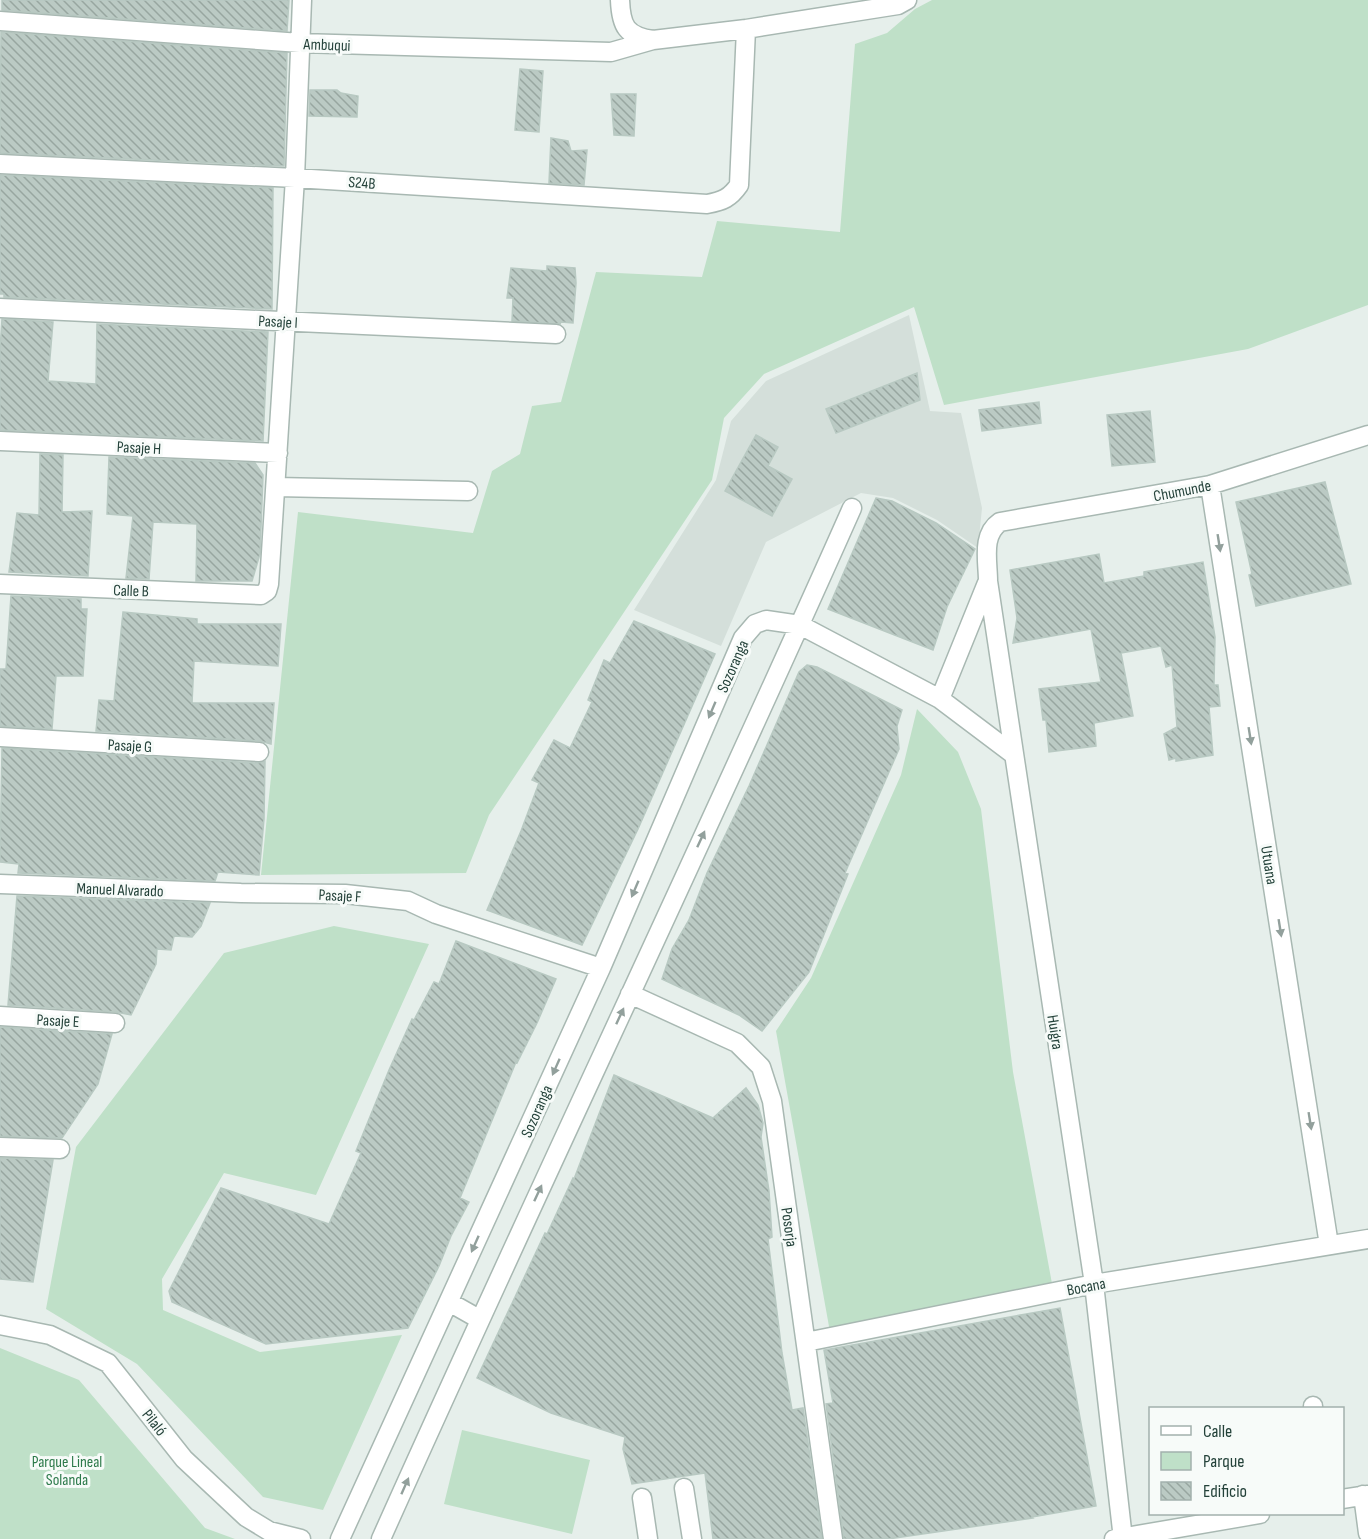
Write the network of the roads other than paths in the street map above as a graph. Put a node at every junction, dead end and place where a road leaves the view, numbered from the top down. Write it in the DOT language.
graph roads {
  1 [pos="302,0"];
  2 [pos="620,0"];
  3 [pos="902,2"];
  4 [pos="0,21"];
  5 [pos="746,29"];
  6 [pos="653,40"];
  7 [pos="300,43"];
  8 [pos="0,164"];
  9 [pos="295,178"];
  10 [pos="0,308"];
  11 [pos="286,322"];
  12 [pos="556,334"];
  13 [pos="1368,435"];
  14 [pos="0,441"];
  15 [pos="278,453"];
  16 [pos="1210,485"];
  17 [pos="276,488"];
  18 [pos="468,491"];
  19 [pos="852,508"];
  20 [pos="992,528"];
  21 [pos="988,581"];
  22 [pos="0,584"];
  23 [pos="800,625"];
  24 [pos="940,699"];
  25 [pos="0,737"];
  26 [pos="259,752"];
  27 [pos="1013,754"];
  28 [pos="0,884"];
  29 [pos="241,893"];
  30 [pos="601,968"];
  31 [pos="630,994"];
  32 [pos="0,1016"];
  33 [pos="116,1023"];
  34 [pos="0,1147"];
  35 [pos="60,1149"];
  36 [pos="1368,1239"];
  37 [pos="1329,1245"];
  38 [pos="1094,1284"];
  39 [pos="449,1302"];
  40 [pos="479,1318"];
  41 [pos="0,1325"];
  42 [pos="806,1342"];
  43 [pos="684,1488"];
  44 [pos="1365,1495"];
  45 [pos="642,1498"];
  46 [pos="1344,1499"];
  47 [pos="1254,1515"];
  48 [pos="1368,1533"];
  49 [pos="301,1539"];
  50 [pos="340,1539"];
  51 [pos="381,1539"];
  52 [pos="648,1539"];
  53 [pos="692,1539"];
  54 [pos="833,1539"];
  55 [pos="1120,1539"];
  1 -- 7 [label="street"];
  2 -- 6 [label="street, Ambuqui"];
  3 -- 5 [label="street, Ambuqui"];
  4 -- 7 [label="street, Ambuqui"];
  5 -- 6 [label="street, Ambuqui"];
  5 -- 9 [label="street, S24B"];
  6 -- 7 [label="street, Ambuqui"];
  7 -- 9 [label="street"];
  8 -- 9 [label="street, S24B"];
  9 -- 11 [label="street"];
  10 -- 11 [label="street, Pasaje I"];
  11 -- 12 [label="street, Pasaje I"];
  11 -- 15 [label="street"];
  13 -- 16 [label="street, Chumunde"];
  14 -- 15 [label="street, Pasaje H"];
  15 -- 17 [label="street"];
  16 -- 20 [label="street, Chumunde"];
  16 -- 37 [label="street, Utuana, one-way"];
  17 -- 18 [label="street"];
  17 -- 22 [label="street, Calle B"];
  19 -- 23 [label="street"];
  20 -- 21 [label="street, Huigra"];
  21 -- 24 [label="street"];
  21 -- 27 [label="street, Huigra"];
  23 -- 24 [label="street, Sozoranga"];
  23 -- 30 [label="street, Sozoranga, one-way"];
  31 -- 23 [label="street, one-way"];
  24 -- 27 [label="street, Sozoranga"];
  25 -- 26 [label="street, Pasaje G"];
  27 -- 38 [label="street, Huigra"];
  28 -- 29 [label="street, Manuel Alvarado"];
  29 -- 30 [label="street, Pasaje F"];
  30 -- 39 [label="street, Sozoranga, one-way"];
  40 -- 31 [label="street, one-way"];
  31 -- 42 [label="street, Posorja"];
  32 -- 33 [label="street, Pasaje E"];
  34 -- 35 [label="street"];
  36 -- 37 [label="street, Bocana"];
  37 -- 38 [label="street, Bocana"];
  38 -- 42 [label="street, Bocana"];
  38 -- 55 [label="street, Huigra"];
  39 -- 40 [label="street"];
  39 -- 50 [label="street, Sozoranga"];
  51 -- 40 [label="street, one-way"];
  41 -- 49 [label="street, Pilaló"];
  42 -- 54 [label="street, Posorja"];
  43 -- 53 [label="street"];
  44 -- 46 [label="street"];
  44 -- 48 [label="street"];
  45 -- 52 [label="street"];
  47 -- 55 [label="street"];
}
